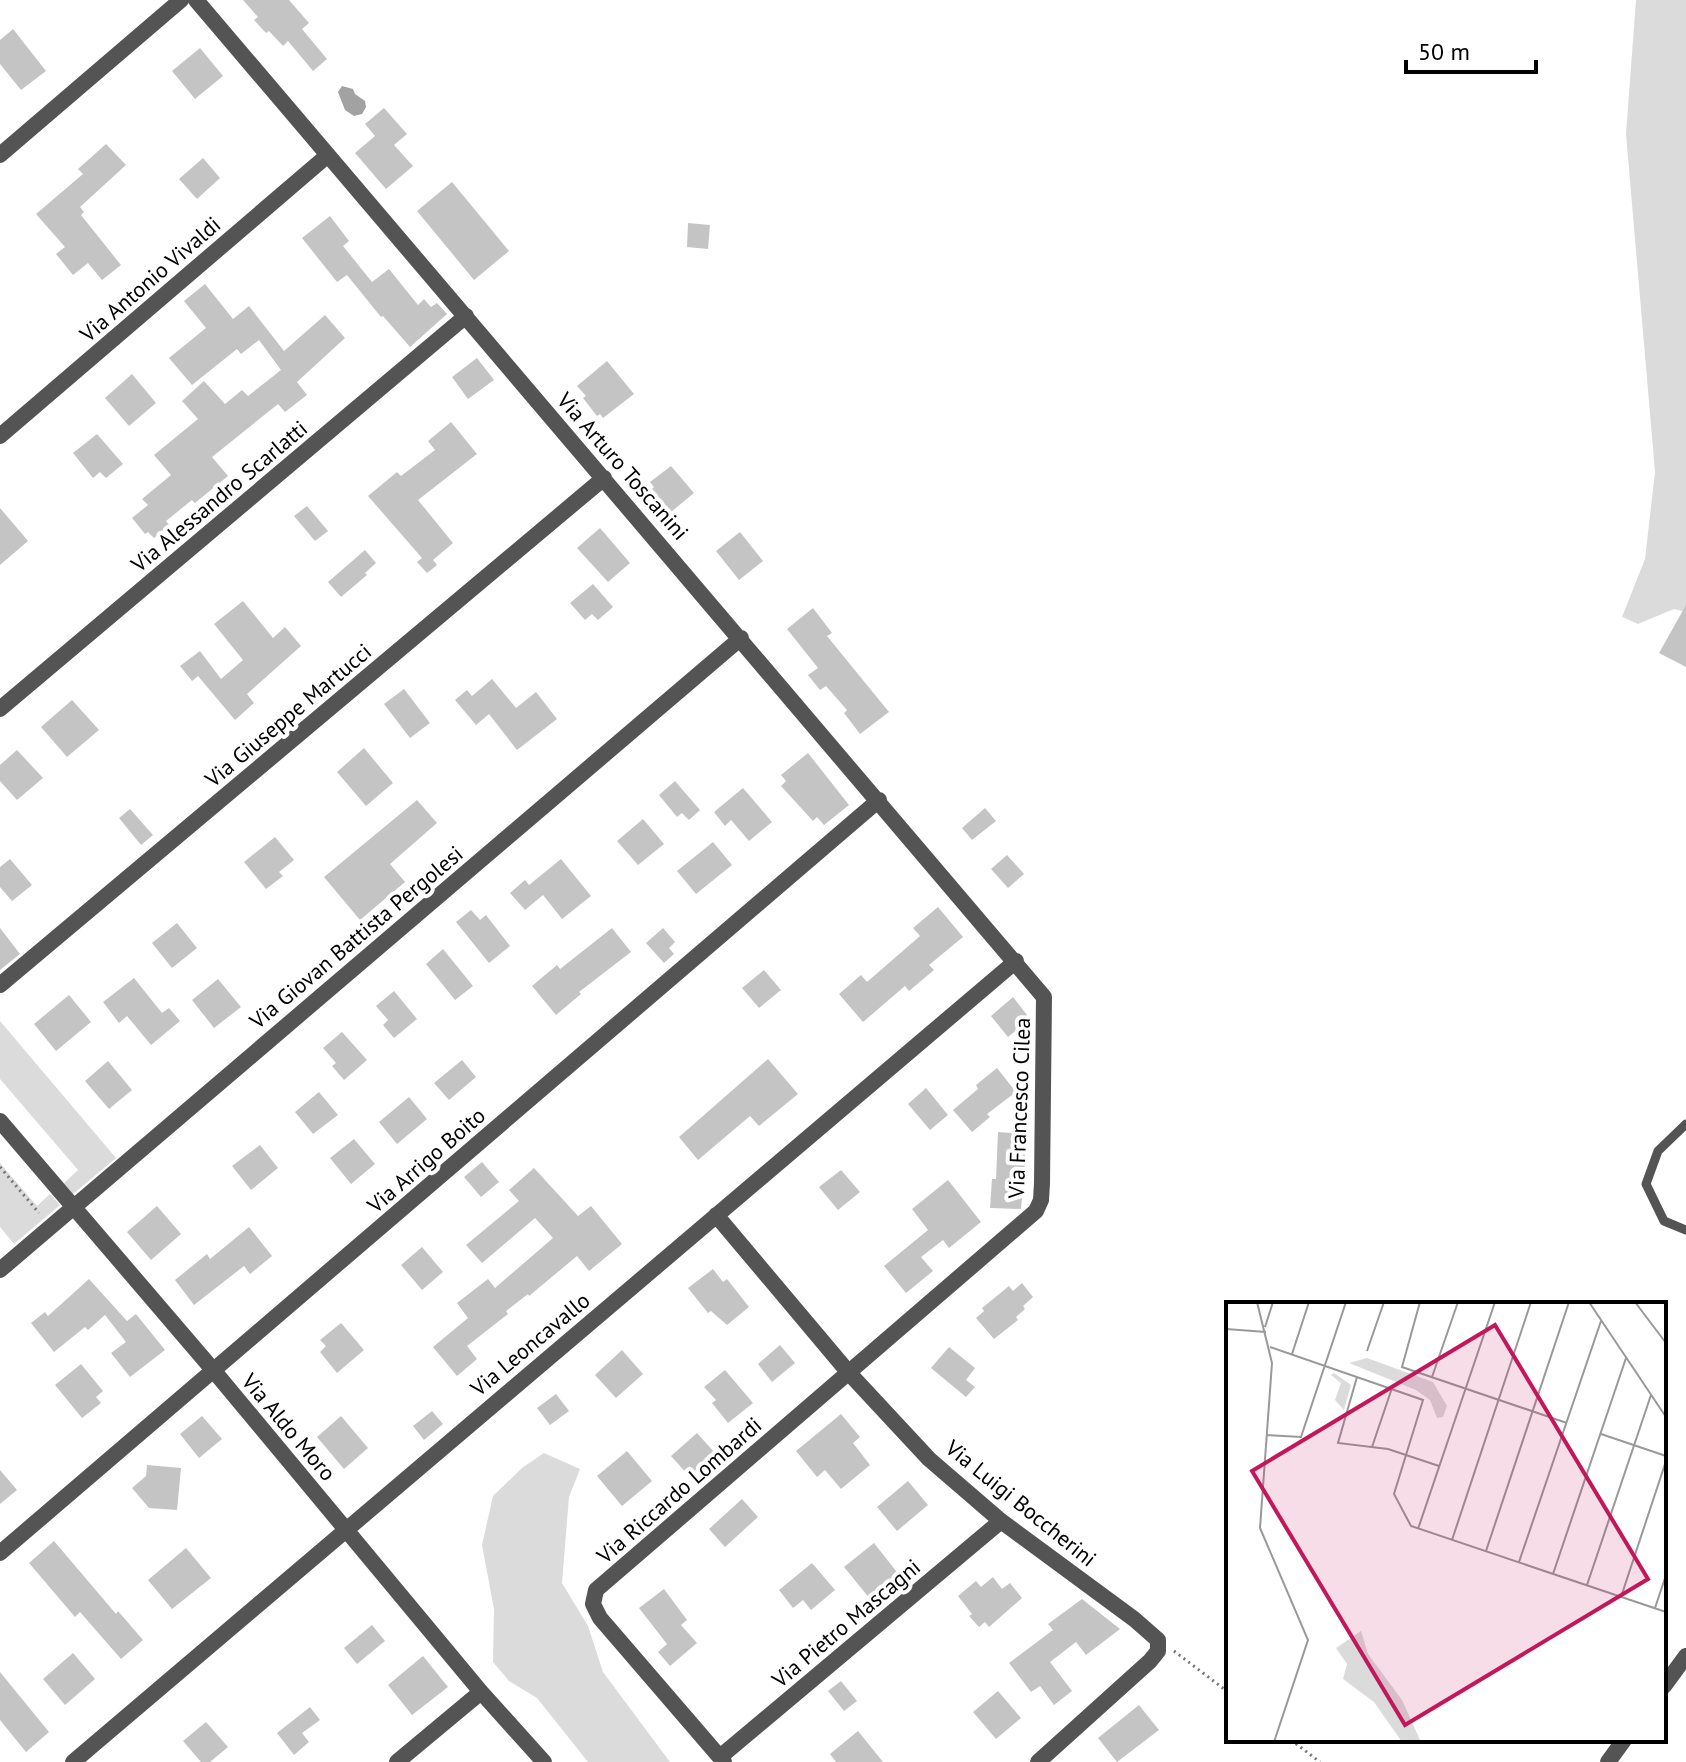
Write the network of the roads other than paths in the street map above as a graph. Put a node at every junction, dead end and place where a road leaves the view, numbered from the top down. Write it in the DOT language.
graph roads {
  1 [pos="181,0"];
  2 [pos="196,0"];
  3 [pos="0,155"];
  4 [pos="328,155"];
  5 [pos="466,316"];
  6 [pos="0,436"];
  7 [pos="604,478"];
  8 [pos="741,638"];
  9 [pos="0,709"];
  10 [pos="879,800"];
  11 [pos="1016,961"];
  12 [pos="0,985"];
  13 [pos="0,1121"];
  14 [pos="1686,1124"];
  15 [pos="73,1207"];
  16 [pos="716,1215"];
  17 [pos="1686,1230"];
  18 [pos="0,1270"];
  19 [pos="214,1371"];
  20 [pos="849,1373"];
  21 [pos="1001,1521"];
  22 [pos="346,1530"];
  23 [pos="0,1553"];
  24 [pos="1686,1656"];
  25 [pos="1666,1683"];
  26 [pos="481,1692"];
  27 [pos="1623,1742"];
  28 [pos="722,1760"];
  29 [pos="73,1762"];
  30 [pos="397,1762"];
  31 [pos="544,1762"];
  32 [pos="1038,1762"];
  33 [pos="1608,1762"];
  1 -- 3 [label="street"];
  2 -- 4 [label="street, Via Arturo Toscanini"];
  4 -- 5 [label="street, Via Arturo Toscanini"];
  4 -- 6 [label="street, Via Antonio Vivaldi"];
  5 -- 7 [label="street, Via Arturo Toscanini"];
  5 -- 9 [label="street, Via Alessandro Scarlatti"];
  7 -- 8 [label="street, Via Arturo Toscanini"];
  7 -- 12 [label="street, Via Giuseppe Martucci"];
  8 -- 10 [label="street, Via Arturo Toscanini"];
  8 -- 15 [label="street, Via Giovan Battista Pergolesi"];
  10 -- 11 [label="street, Via Arturo Toscanini"];
  10 -- 19 [label="street, Via Arrigo Boito"];
  11 -- 16 [label="street, Via Leoncavallo"];
  11 -- 20 [label="street, Via Francesco Cilea"];
  13 -- 15 [label="street, Via Aldo Moro"];
  14 -- 17 [label="lane"];
  15 -- 18 [label="street, Via Giovan Battista Pergolesi"];
  15 -- 19 [label="street, Via Aldo Moro"];
  16 -- 20 [label="street, Via Luigi Boccherini"];
  16 -- 22 [label="street, Via Leoncavallo"];
  19 -- 22 [label="street, Via Aldo Moro"];
  19 -- 23 [label="street, Via Arrigo Boito"];
  20 -- 21 [label="street, Via Luigi Boccherini"];
  20 -- 28 [label="street, Via Riccardo Lombardi"];
  21 -- 28 [label="street, Via Pietro Mascagni"];
  21 -- 32 [label="street, Via Luigi Boccherini"];
  22 -- 26 [label="street, Via Aldo Moro"];
  22 -- 29 [label="street, Via Leoncavallo"];
  24 -- 25 [label="street"];
  26 -- 30 [label="street"];
  26 -- 31 [label="street, Via Aldo Moro"];
  27 -- 33 [label="street"];
}
